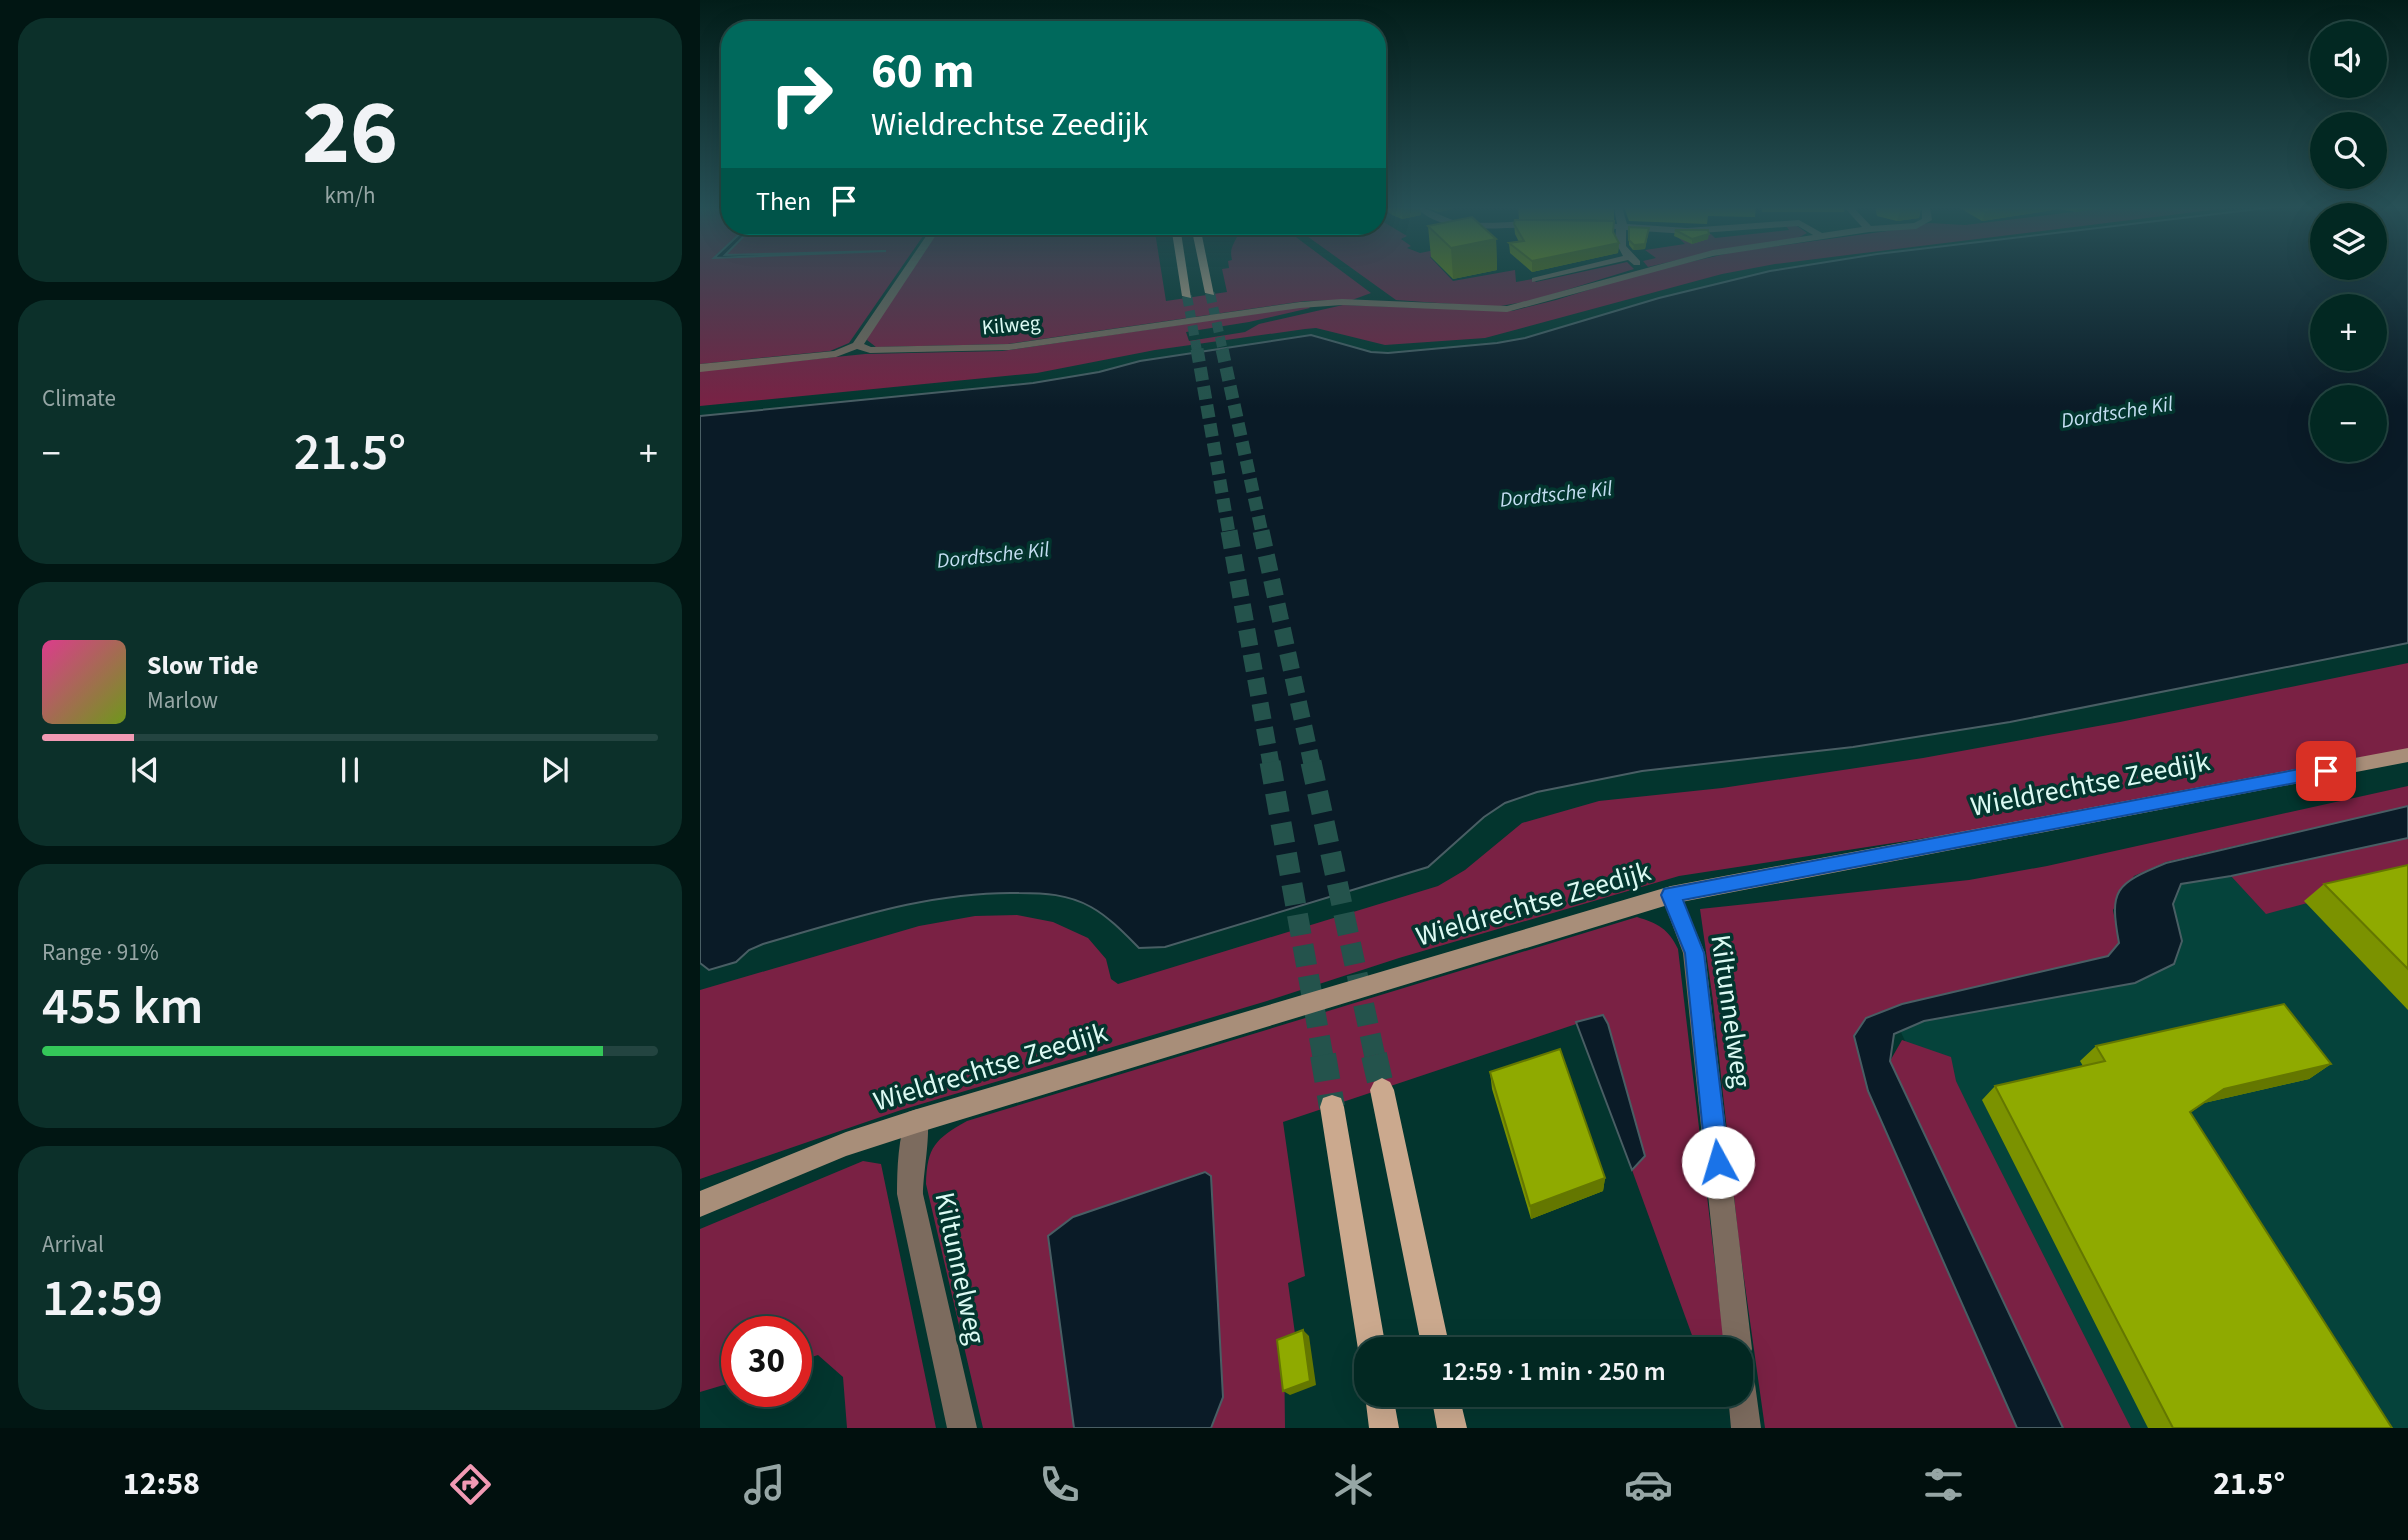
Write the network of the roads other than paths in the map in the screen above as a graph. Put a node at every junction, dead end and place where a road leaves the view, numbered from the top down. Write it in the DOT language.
graph roads {
  1 [pos="905,274"];
  2 [pos="1183,274"];
  3 [pos="1206,274"];
  4 [pos="1559,274"];
  5 [pos="1634,274"];
  6 [pos="1536,279"];
  7 [pos="1210,293"];
  8 [pos="1187,296"];
  9 [pos="857,345"];
  10 [pos="700,368"];
  11 [pos="2408,755"];
  12 [pos="1671,895"];
  13 [pos="1382,1090"];
  14 [pos="1332,1107"];
  15 [pos="917,1121"];
  16 [pos="700,1204"];
  17 [pos="1369,1337"];
  18 [pos="1433,1337"];
  19 [pos="1737,1337"];
  20 [pos="1381,1407"];
  21 [pos="1448,1407"];
  22 [pos="1744,1407"];
  23 [pos="962,1428"];
  24 [pos="1384,1428"];
  25 [pos="1452,1428"];
  26 [pos="1746,1428"];
  1 -- 9 [label="street"];
  2 -- 8 [label="main road"];
  3 -- 7 [label="main road"];
  4 -- 6 [label="street"];
  5 -- 9 [label="street, Kilweg"];
  9 -- 10 [label="street, Kilweg"];
  11 -- 12 [label="street, Wieldrechtse Zeedijk"];
  12 -- 15 [label="street, Wieldrechtse Zeedijk"];
  12 -- 19 [label="street, Kiltunnelweg"];
  13 -- 18 [label="main road"];
  14 -- 17 [label="main road"];
  15 -- 16 [label="street, Wieldrechtse Zeedijk"];
  15 -- 23 [label="street, Kiltunnelweg"];
  20 -- 24 [label="main road"];
  21 -- 25 [label="main road"];
  22 -- 26 [label="street"];
}
